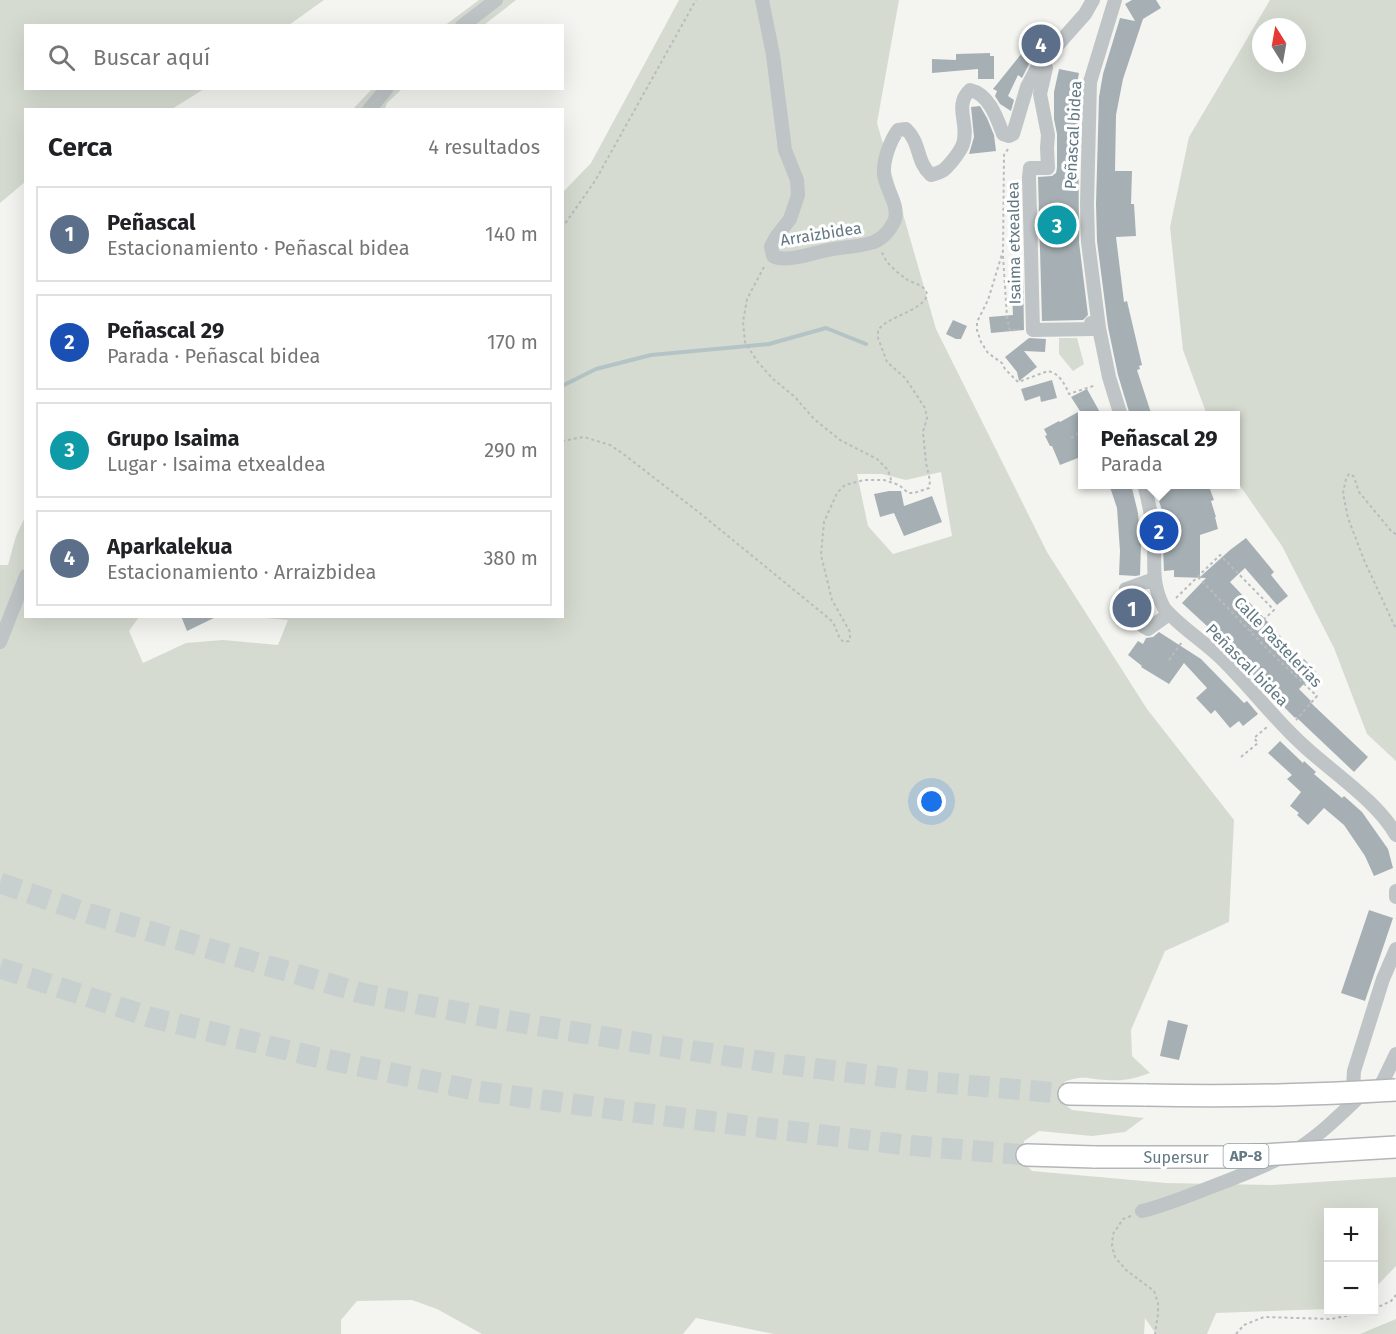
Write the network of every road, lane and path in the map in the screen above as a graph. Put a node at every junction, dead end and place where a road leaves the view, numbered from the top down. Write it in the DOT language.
graph roads {
  1 [pos="496,0"];
  2 [pos="696,0"];
  3 [pos="762,0"];
  4 [pos="1093,0"];
  5 [pos="1115,0"];
  6 [pos="465,24"];
  7 [pos="1046,68"];
  8 [pos="385,90"];
  9 [pos="371,108"];
  10 [pos="1010,146"];
  11 [pos="564,225"];
  12 [pos="879,240"];
  13 [pos="771,247"];
  14 [pos="1003,253"];
  15 [pos="1098,322"];
  16 [pos="1010,331"];
  17 [pos="1100,384"];
  18 [pos="1119,411"];
  19 [pos="1078,434"];
  20 [pos="1071,438"];
  21 [pos="564,441"];
  22 [pos="892,483"];
  23 [pos="1145,489"];
  24 [pos="1396,534"];
  25 [pos="1198,577"];
  26 [pos="1154,579"];
  27 [pos="24,581"];
  28 [pos="1176,598"];
  29 [pos="1169,614"];
  30 [pos="1396,629"];
  31 [pos="1250,632"];
  32 [pos="1183,641"];
  33 [pos="0,642"];
  34 [pos="1168,660"];
  35 [pos="1292,724"];
  36 [pos="1266,729"];
  37 [pos="1241,757"];
  38 [pos="1396,835"];
  39 [pos="1396,891"];
  40 [pos="1396,897"];
  41 [pos="1396,949"];
  42 [pos="1396,1054"];
  43 [pos="1396,1090"];
  44 [pos="1069,1094"];
  45 [pos="1359,1097"];
  46 [pos="1396,1147"];
  47 [pos="1027,1155"];
  48 [pos="1142,1211"];
  49 [pos="1396,1295"];
  50 [pos="1378,1306"];
  51 [pos="1344,1316"];
  52 [pos="1155,1334"];
  53 [pos="1236,1334"];
  1 -- 6 [label="street"];
  2 -- 11 [label="path"];
  3 -- 13 [label="street, Arraizbidea"];
  4 -- 12 [label="street, Arraizbidea"];
  5 -- 15 [label="street, Peñascal bidea"];
  7 -- 15 [label="street, Isaima etxealdea"];
  8 -- 9 [label="street"];
  10 -- 14 [label="path, Isaima etxealdea"];
  12 -- 13 [label="street, Arraizbidea"];
  12 -- 22 [label="path"];
  13 -- 22 [label="path"];
  14 -- 16 [label="path"];
  14 -- 17 [label="path, Isaima etxealdea"];
  15 -- 18 [label="street, Peñascal bidea"];
  19 -- 20 [label="path"];
  21 -- 22 [label="path"];
  23 -- 26 [label="street, Peñascal bidea"];
  24 -- 30 [label="path"];
  25 -- 28 [label="path"];
  25 -- 31 [label="path, Calle Pastelerías"];
  25 -- 31 [label="path"];
  26 -- 29 [label="street, Peñascal bidea"];
  26 -- 29 [label="street"];
  27 -- 33 [label="street"];
  29 -- 38 [label="street, Peñascal bidea"];
  31 -- 35 [label="path, Calle Pastelerías"];
  32 -- 34 [label="path"];
  36 -- 37 [label="path"];
  39 -- 40 [label="street"];
  41 -- 45 [label="street"];
  42 -- 45 [label="street"];
  43 -- 44 [label="highway, bridge"];
  45 -- 48 [label="street"];
  46 -- 47 [label="highway, Supersur / AP-8, bridge"];
  48 -- 52 [label="path"];
  49 -- 50 [label="path"];
  51 -- 53 [label="path"];
}
